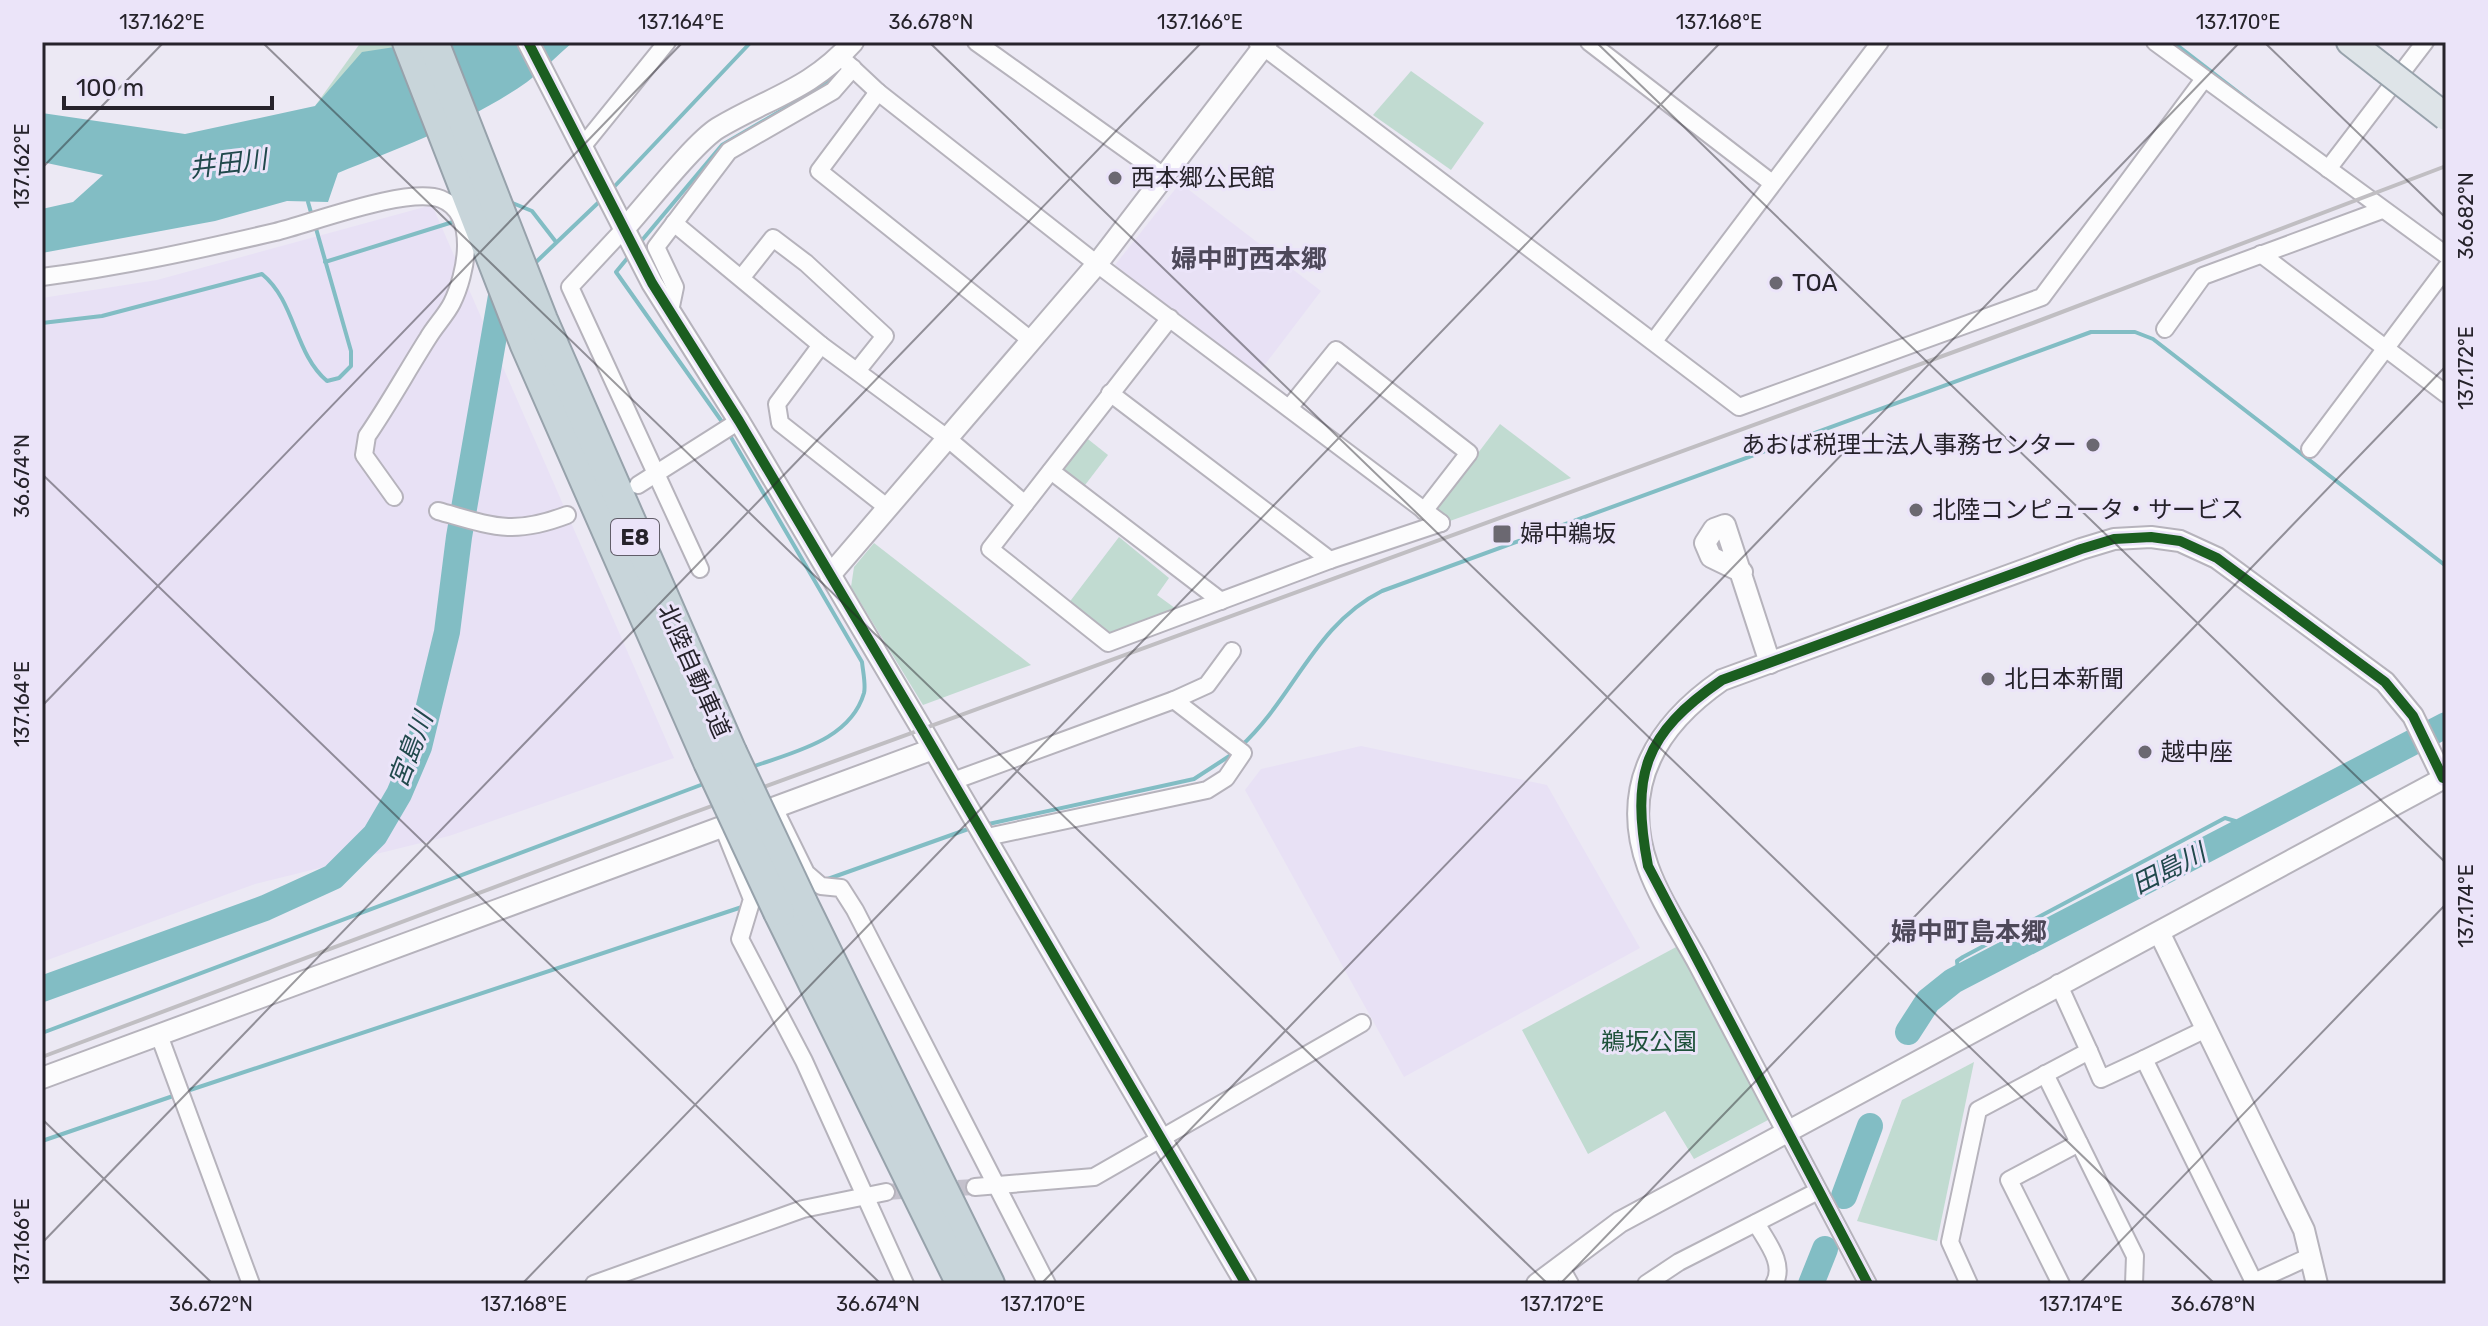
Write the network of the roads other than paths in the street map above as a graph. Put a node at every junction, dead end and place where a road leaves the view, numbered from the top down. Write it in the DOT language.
graph roads {
  1 [pos="408,42"];
  2 [pos="433,42"];
  3 [pos="528,42"];
  4 [pos="667,42"];
  5 [pos="976,42"];
  6 [pos="1589,42"];
  7 [pos="1880,42"];
  8 [pos="2155,42"];
  9 [pos="2350,42"];
  10 [pos="2425,42"];
  11 [pos="1262,44"];
  12 [pos="849,55"];
  13 [pos="2383,55"];
  14 [pos="2204,79"];
  15 [pos="878,92"];
  16 [pos="2446,97"];
  17 [pos="2446,117"];
  18 [pos="579,140"];
  19 [pos="2328,169"];
  20 [pos="1165,177"];
  21 [pos="1772,183"];
  22 [pos="2382,210"];
  23 [pos="674,223"];
  24 [pos="624,229"];
  25 [pos="2261,254"];
  26 [pos="2446,255"];
  27 [pos="1097,264"];
  28 [pos="2446,268"];
  29 [pos="42,277"];
  30 [pos="742,277"];
  31 [pos="670,311"];
  32 [pos="1170,318"];
  33 [pos="2165,329"];
  34 [pos="534,333"];
  35 [pos="1032,341"];
  36 [pos="1654,341"];
  37 [pos="821,345"];
  38 [pos="2386,348"];
  39 [pos="857,371"];
  40 [pos="1110,393"];
  41 [pos="2446,394"];
  42 [pos="1289,408"];
  43 [pos="739,421"];
  44 [pos="947,438"];
  45 [pos="2310,449"];
  46 [pos="657,471"];
  47 [pos="1051,471"];
  48 [pos="638,485"];
  49 [pos="394,497"];
  50 [pos="1025,504"];
  51 [pos="888,508"];
  52 [pos="438,511"];
  53 [pos="1424,511"];
  54 [pos="567,515"];
  55 [pos="1330,560"];
  56 [pos="700,569"];
  57 [pos="1742,572"];
  58 [pos="830,575"];
  59 [pos="1221,601"];
  60 [pos="1232,651"];
  61 [pos="1770,663"];
  62 [pos="1174,700"];
  63 [pos="933,749"];
  64 [pos="2445,777"];
  65 [pos="953,781"];
  66 [pos="774,808"];
  67 [pos="723,827"];
  68 [pos="987,837"];
  69 [pos="790,906"];
  70 [pos="2160,934"];
  71 [pos="2058,983"];
  72 [pos="1362,1023"];
  73 [pos="2206,1029"];
  74 [pos="159,1035"];
  75 [pos="2089,1051"];
  76 [pos="2144,1059"];
  77 [pos="2045,1074"];
  78 [pos="42,1078"];
  79 [pos="1787,1131"];
  80 [pos="1163,1138"];
  81 [pos="2079,1143"];
  82 [pos="975,1187"];
  83 [pos="1000,1187"];
  84 [pos="1818,1191"];
  85 [pos="886,1192"];
  86 [pos="865,1195"];
  87 [pos="1756,1223"];
  88 [pos="2311,1256"];
  89 [pos="1565,1275"];
  90 [pos="2252,1283"];
  91 [pos="2316,1283"];
  92 [pos="251,1284"];
  93 [pos="594,1284"];
  94 [pos="905,1284"];
  95 [pos="962,1284"];
  96 [pos="989,1284"];
  97 [pos="1047,1284"];
  98 [pos="1246,1284"];
  99 [pos="1537,1284"];
  100 [pos="1646,1284"];
  101 [pos="1774,1284"];
  102 [pos="1868,1284"];
  103 [pos="1969,1284"];
  104 [pos="2061,1284"];
  105 [pos="2134,1284"];
  1 -- 34 [label="highway, 北陸自動車道 / E8"];
  2 -- 34 [label="highway, 北陸自動車道 / E8"];
  3 -- 18 [label="street"];
  4 -- 18 [label="street"];
  5 -- 20 [label="street"];
  6 -- 21 [label="street"];
  7 -- 21 [label="street"];
  8 -- 14 [label="street"];
  9 -- 13 [label="main road"];
  10 -- 19 [label="street"];
  11 -- 20 [label="street"];
  11 -- 36 [label="street"];
  12 -- 15 [label="street"];
  12 -- 23 [label="street"];
  12 -- 24 [label="street"];
  13 -- 16 [label="main road"];
  13 -- 17 [label="main road, bridge"];
  14 -- 19 [label="street"];
  14 -- 36 [label="street"];
  15 -- 27 [label="street"];
  15 -- 35 [label="street"];
  18 -- 24 [label="street"];
  19 -- 22 [label="street"];
  20 -- 27 [label="street"];
  21 -- 36 [label="street"];
  22 -- 25 [label="street"];
  22 -- 26 [label="street"];
  23 -- 30 [label="street"];
  23 -- 31 [label="street"];
  24 -- 31 [label="street"];
  24 -- 46 [label="street"];
  25 -- 33 [label="street"];
  25 -- 38 [label="street"];
  27 -- 32 [label="street"];
  27 -- 35 [label="street"];
  28 -- 38 [label="street"];
  29 -- 49 [label="street"];
  30 -- 37 [label="street"];
  30 -- 39 [label="street"];
  31 -- 43 [label="street"];
  32 -- 40 [label="street"];
  32 -- 42 [label="street"];
  34 -- 69 [label="highway, 北陸自動車道 / E8, bridge"];
  35 -- 44 [label="street"];
  37 -- 39 [label="street"];
  37 -- 51 [label="street"];
  38 -- 41 [label="street"];
  38 -- 45 [label="street"];
  39 -- 44 [label="street"];
  40 -- 47 [label="street"];
  40 -- 55 [label="street"];
  42 -- 53 [label="street"];
  42 -- 53 [label="street"];
  43 -- 46 [label="street"];
  43 -- 58 [label="street"];
  44 -- 50 [label="street"];
  44 -- 51 [label="street"];
  46 -- 48 [label="street"];
  46 -- 56 [label="street"];
  47 -- 50 [label="street"];
  47 -- 59 [label="street"];
  50 -- 59 [label="street"];
  51 -- 58 [label="street"];
  52 -- 54 [label="street"];
  53 -- 55 [label="street"];
  55 -- 59 [label="street"];
  57 -- 61 [label="street"];
  58 -- 63 [label="street"];
  60 -- 62 [label="street"];
  61 -- 64 [label="street"];
  61 -- 79 [label="street"];
  62 -- 65 [label="street"];
  62 -- 68 [label="street"];
  63 -- 65 [label="street"];
  63 -- 66 [label="street"];
  64 -- 70 [label="street"];
  65 -- 68 [label="street"];
  66 -- 67 [label="street"];
  66 -- 83 [label="street"];
  67 -- 74 [label="street"];
  67 -- 86 [label="street"];
  68 -- 80 [label="street"];
  69 -- 95 [label="highway, 北陸自動車道 / E8"];
  69 -- 96 [label="highway, 北陸自動車道 / E8"];
  70 -- 71 [label="street"];
  70 -- 73 [label="street"];
  71 -- 75 [label="street"];
  71 -- 79 [label="street"];
  72 -- 80 [label="street"];
  73 -- 76 [label="street"];
  73 -- 88 [label="street"];
  74 -- 78 [label="street"];
  74 -- 92 [label="street"];
  75 -- 76 [label="street"];
  75 -- 77 [label="street"];
  76 -- 90 [label="street"];
  77 -- 81 [label="street"];
  77 -- 103 [label="street"];
  79 -- 84 [label="street"];
  79 -- 89 [label="street"];
  80 -- 83 [label="street"];
  80 -- 98 [label="street"];
  81 -- 104 [label="street"];
  81 -- 105 [label="street"];
  82 -- 83 [label="street"];
  83 -- 97 [label="street"];
  84 -- 87 [label="street"];
  84 -- 102 [label="street"];
  85 -- 86 [label="street"];
  86 -- 93 [label="street"];
  86 -- 94 [label="street"];
  87 -- 100 [label="street"];
  87 -- 101 [label="street"];
  88 -- 90 [label="street"];
  88 -- 91 [label="street"];
  89 -- 99 [label="street"];
}
